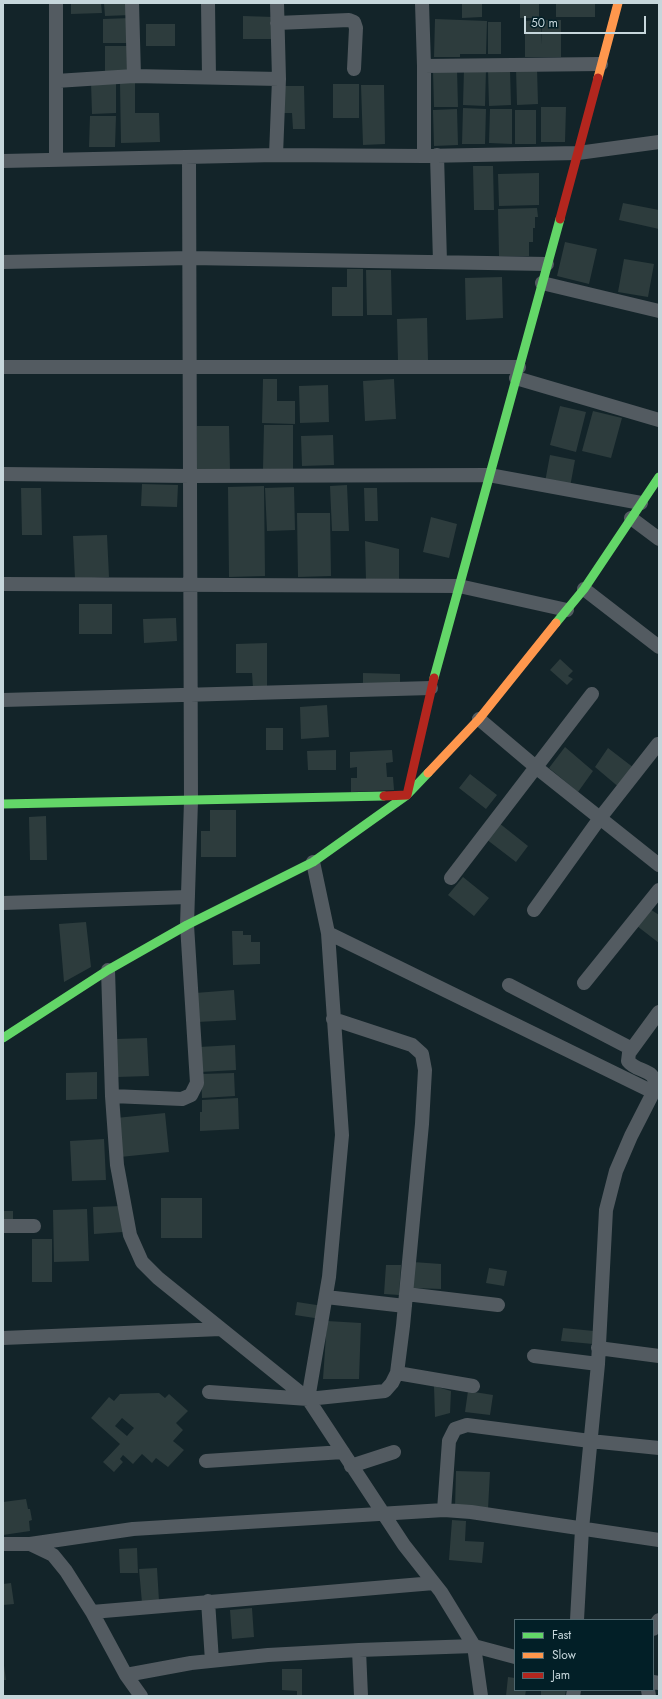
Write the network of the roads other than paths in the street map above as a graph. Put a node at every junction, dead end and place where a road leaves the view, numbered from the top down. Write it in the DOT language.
graph roads {
  1 [pos="56,3"];
  2 [pos="132,3"];
  3 [pos="208,3"];
  4 [pos="277,3"];
  5 [pos="422,3"];
  6 [pos="618,3"];
  7 [pos="277,23"];
  8 [pos="601,64"];
  9 [pos="424,66"];
  10 [pos="354,69"];
  11 [pos="134,76"];
  12 [pos="209,77"];
  13 [pos="279,79"];
  14 [pos="56,81"];
  15 [pos="659,142"];
  16 [pos="578,153"];
  17 [pos="276,155"];
  18 [pos="430,155"];
  19 [pos="189,157"];
  20 [pos="56,160"];
  21 [pos="3,161"];
  22 [pos="190,258"];
  23 [pos="3,262"];
  24 [pos="440,262"];
  25 [pos="547,264"];
  26 [pos="542,283"];
  27 [pos="658,308"];
  28 [pos="3,367"];
  29 [pos="190,367"];
  30 [pos="517,372"];
  31 [pos="659,420"];
  32 [pos="3,474"];
  33 [pos="490,474"];
  34 [pos="190,476"];
  35 [pos="659,476"];
  36 [pos="641,503"];
  37 [pos="631,518"];
  38 [pos="659,539"];
  39 [pos="3,584"];
  40 [pos="191,584"];
  41 [pos="459,586"];
  42 [pos="584,589"];
  43 [pos="567,610"];
  44 [pos="659,647"];
  45 [pos="431,688"];
  46 [pos="191,694"];
  47 [pos="592,694"];
  48 [pos="3,700"];
  49 [pos="479,719"];
  50 [pos="658,744"];
  51 [pos="537,768"];
  52 [pos="407,795"];
  53 [pos="191,801"];
  54 [pos="3,804"];
  55 [pos="600,818"];
  56 [pos="313,862"];
  57 [pos="659,865"];
  58 [pos="451,878"];
  59 [pos="659,890"];
  60 [pos="188,897"];
  61 [pos="3,904"];
  62 [pos="534,910"];
  63 [pos="187,925"];
  64 [pos="328,933"];
  65 [pos="108,970"];
  66 [pos="584,983"];
  67 [pos="509,985"];
  68 [pos="659,1012"];
  69 [pos="333,1019"];
  70 [pos="3,1038"];
  71 [pos="632,1049"];
  72 [pos="656,1085"];
  73 [pos="112,1096"];
  74 [pos="3,1226"];
  75 [pos="34,1226"];
  76 [pos="326,1297"];
  77 [pos="406,1300"];
  78 [pos="498,1305"];
  79 [pos="221,1329"];
  80 [pos="3,1338"];
  81 [pos="598,1348"];
  82 [pos="534,1356"];
  83 [pos="659,1356"];
  84 [pos="598,1364"];
  85 [pos="397,1373"];
  86 [pos="473,1386"];
  87 [pos="209,1392"];
  88 [pos="308,1399"];
  89 [pos="590,1441"];
  90 [pos="659,1448"];
  91 [pos="343,1452"];
  92 [pos="394,1452"];
  93 [pos="206,1461"];
  94 [pos="351,1466"];
  95 [pos="444,1510"];
  96 [pos="384,1515"];
  97 [pos="582,1529"];
  98 [pos="659,1540"];
  99 [pos="3,1544"];
  100 [pos="30,1544"];
  101 [pos="434,1583"];
  102 [pos="208,1601"];
  103 [pos="92,1612"];
  104 [pos="577,1619"];
  105 [pos="474,1646"];
  106 [pos="359,1650"];
  107 [pos="514,1657"];
  108 [pos="212,1661"];
  109 [pos="126,1674"];
  110 [pos="141,1696"];
  111 [pos="362,1696"];
  112 [pos="481,1696"];
  1 -- 14 [label="street"];
  2 -- 11 [label="street"];
  3 -- 12 [label="street"];
  4 -- 7 [label="street"];
  5 -- 9 [label="street"];
  6 -- 8 [label="street"];
  7 -- 10 [label="street"];
  7 -- 13 [label="street"];
  8 -- 9 [label="street"];
  8 -- 16 [label="street"];
  9 -- 18 [label="street"];
  11 -- 12 [label="street"];
  11 -- 14 [label="street"];
  12 -- 13 [label="street"];
  13 -- 17 [label="street"];
  14 -- 20 [label="street"];
  15 -- 16 [label="street"];
  16 -- 18 [label="street"];
  16 -- 25 [label="street"];
  17 -- 18 [label="street"];
  17 -- 19 [label="street"];
  18 -- 24 [label="street"];
  19 -- 20 [label="street"];
  19 -- 22 [label="street"];
  20 -- 21 [label="street"];
  22 -- 23 [label="street"];
  22 -- 24 [label="street"];
  22 -- 29 [label="street"];
  24 -- 25 [label="street"];
  25 -- 26 [label="street"];
  26 -- 27 [label="street"];
  26 -- 30 [label="street"];
  28 -- 29 [label="street"];
  29 -- 30 [label="street"];
  29 -- 34 [label="street"];
  30 -- 31 [label="street"];
  30 -- 33 [label="street"];
  32 -- 34 [label="street"];
  33 -- 34 [label="street"];
  33 -- 36 [label="street"];
  33 -- 41 [label="street"];
  34 -- 40 [label="street"];
  35 -- 36 [label="street"];
  36 -- 37 [label="street"];
  37 -- 38 [label="street"];
  37 -- 42 [label="street"];
  39 -- 40 [label="street"];
  40 -- 41 [label="street"];
  40 -- 46 [label="street"];
  41 -- 43 [label="street"];
  41 -- 45 [label="street"];
  42 -- 43 [label="street"];
  42 -- 44 [label="street"];
  43 -- 49 [label="street"];
  45 -- 46 [label="street"];
  45 -- 52 [label="street"];
  46 -- 48 [label="street"];
  46 -- 53 [label="street"];
  47 -- 51 [label="street"];
  49 -- 51 [label="street"];
  49 -- 52 [label="street"];
  50 -- 55 [label="street"];
  51 -- 55 [label="street"];
  51 -- 58 [label="street"];
  52 -- 53 [label="street"];
  52 -- 56 [label="street"];
  53 -- 54 [label="street"];
  53 -- 60 [label="street"];
  55 -- 57 [label="street"];
  55 -- 62 [label="street"];
  56 -- 63 [label="street"];
  56 -- 64 [label="street"];
  59 -- 66 [label="street"];
  60 -- 61 [label="street"];
  60 -- 63 [label="street"];
  63 -- 65 [label="street"];
  63 -- 73 [label="street"];
  64 -- 69 [label="street"];
  64 -- 72 [label="street"];
  65 -- 70 [label="street"];
  65 -- 73 [label="street"];
  67 -- 71 [label="street"];
  68 -- 71 [label="street"];
  69 -- 76 [label="street"];
  69 -- 77 [label="street"];
  71 -- 72 [label="street"];
  72 -- 81 [label="street"];
  73 -- 79 [label="street"];
  74 -- 75 [label="street"];
  76 -- 77 [label="street"];
  76 -- 88 [label="street"];
  77 -- 78 [label="street"];
  77 -- 85 [label="street"];
  79 -- 80 [label="street"];
  79 -- 88 [label="street"];
  81 -- 83 [label="street"];
  81 -- 84 [label="street"];
  82 -- 84 [label="street"];
  84 -- 89 [label="street"];
  85 -- 86 [label="street"];
  85 -- 88 [label="street"];
  87 -- 88 [label="street"];
  88 -- 91 [label="street"];
  89 -- 90 [label="street"];
  89 -- 95 [label="street"];
  89 -- 97 [label="street"];
  91 -- 93 [label="street"];
  91 -- 94 [label="street"];
  92 -- 94 [label="street"];
  94 -- 96 [label="street"];
  95 -- 96 [label="street"];
  95 -- 97 [label="street"];
  96 -- 100 [label="street"];
  96 -- 101 [label="street"];
  97 -- 98 [label="street"];
  97 -- 104 [label="street"];
  99 -- 100 [label="street"];
  100 -- 103 [label="street"];
  101 -- 102 [label="street"];
  101 -- 105 [label="street"];
  102 -- 103 [label="street"];
  102 -- 108 [label="street"];
  103 -- 109 [label="street"];
  105 -- 106 [label="street"];
  105 -- 107 [label="street"];
  105 -- 112 [label="street"];
  106 -- 108 [label="street"];
  106 -- 111 [label="street"];
  108 -- 109 [label="street"];
  109 -- 110 [label="street"];
}
